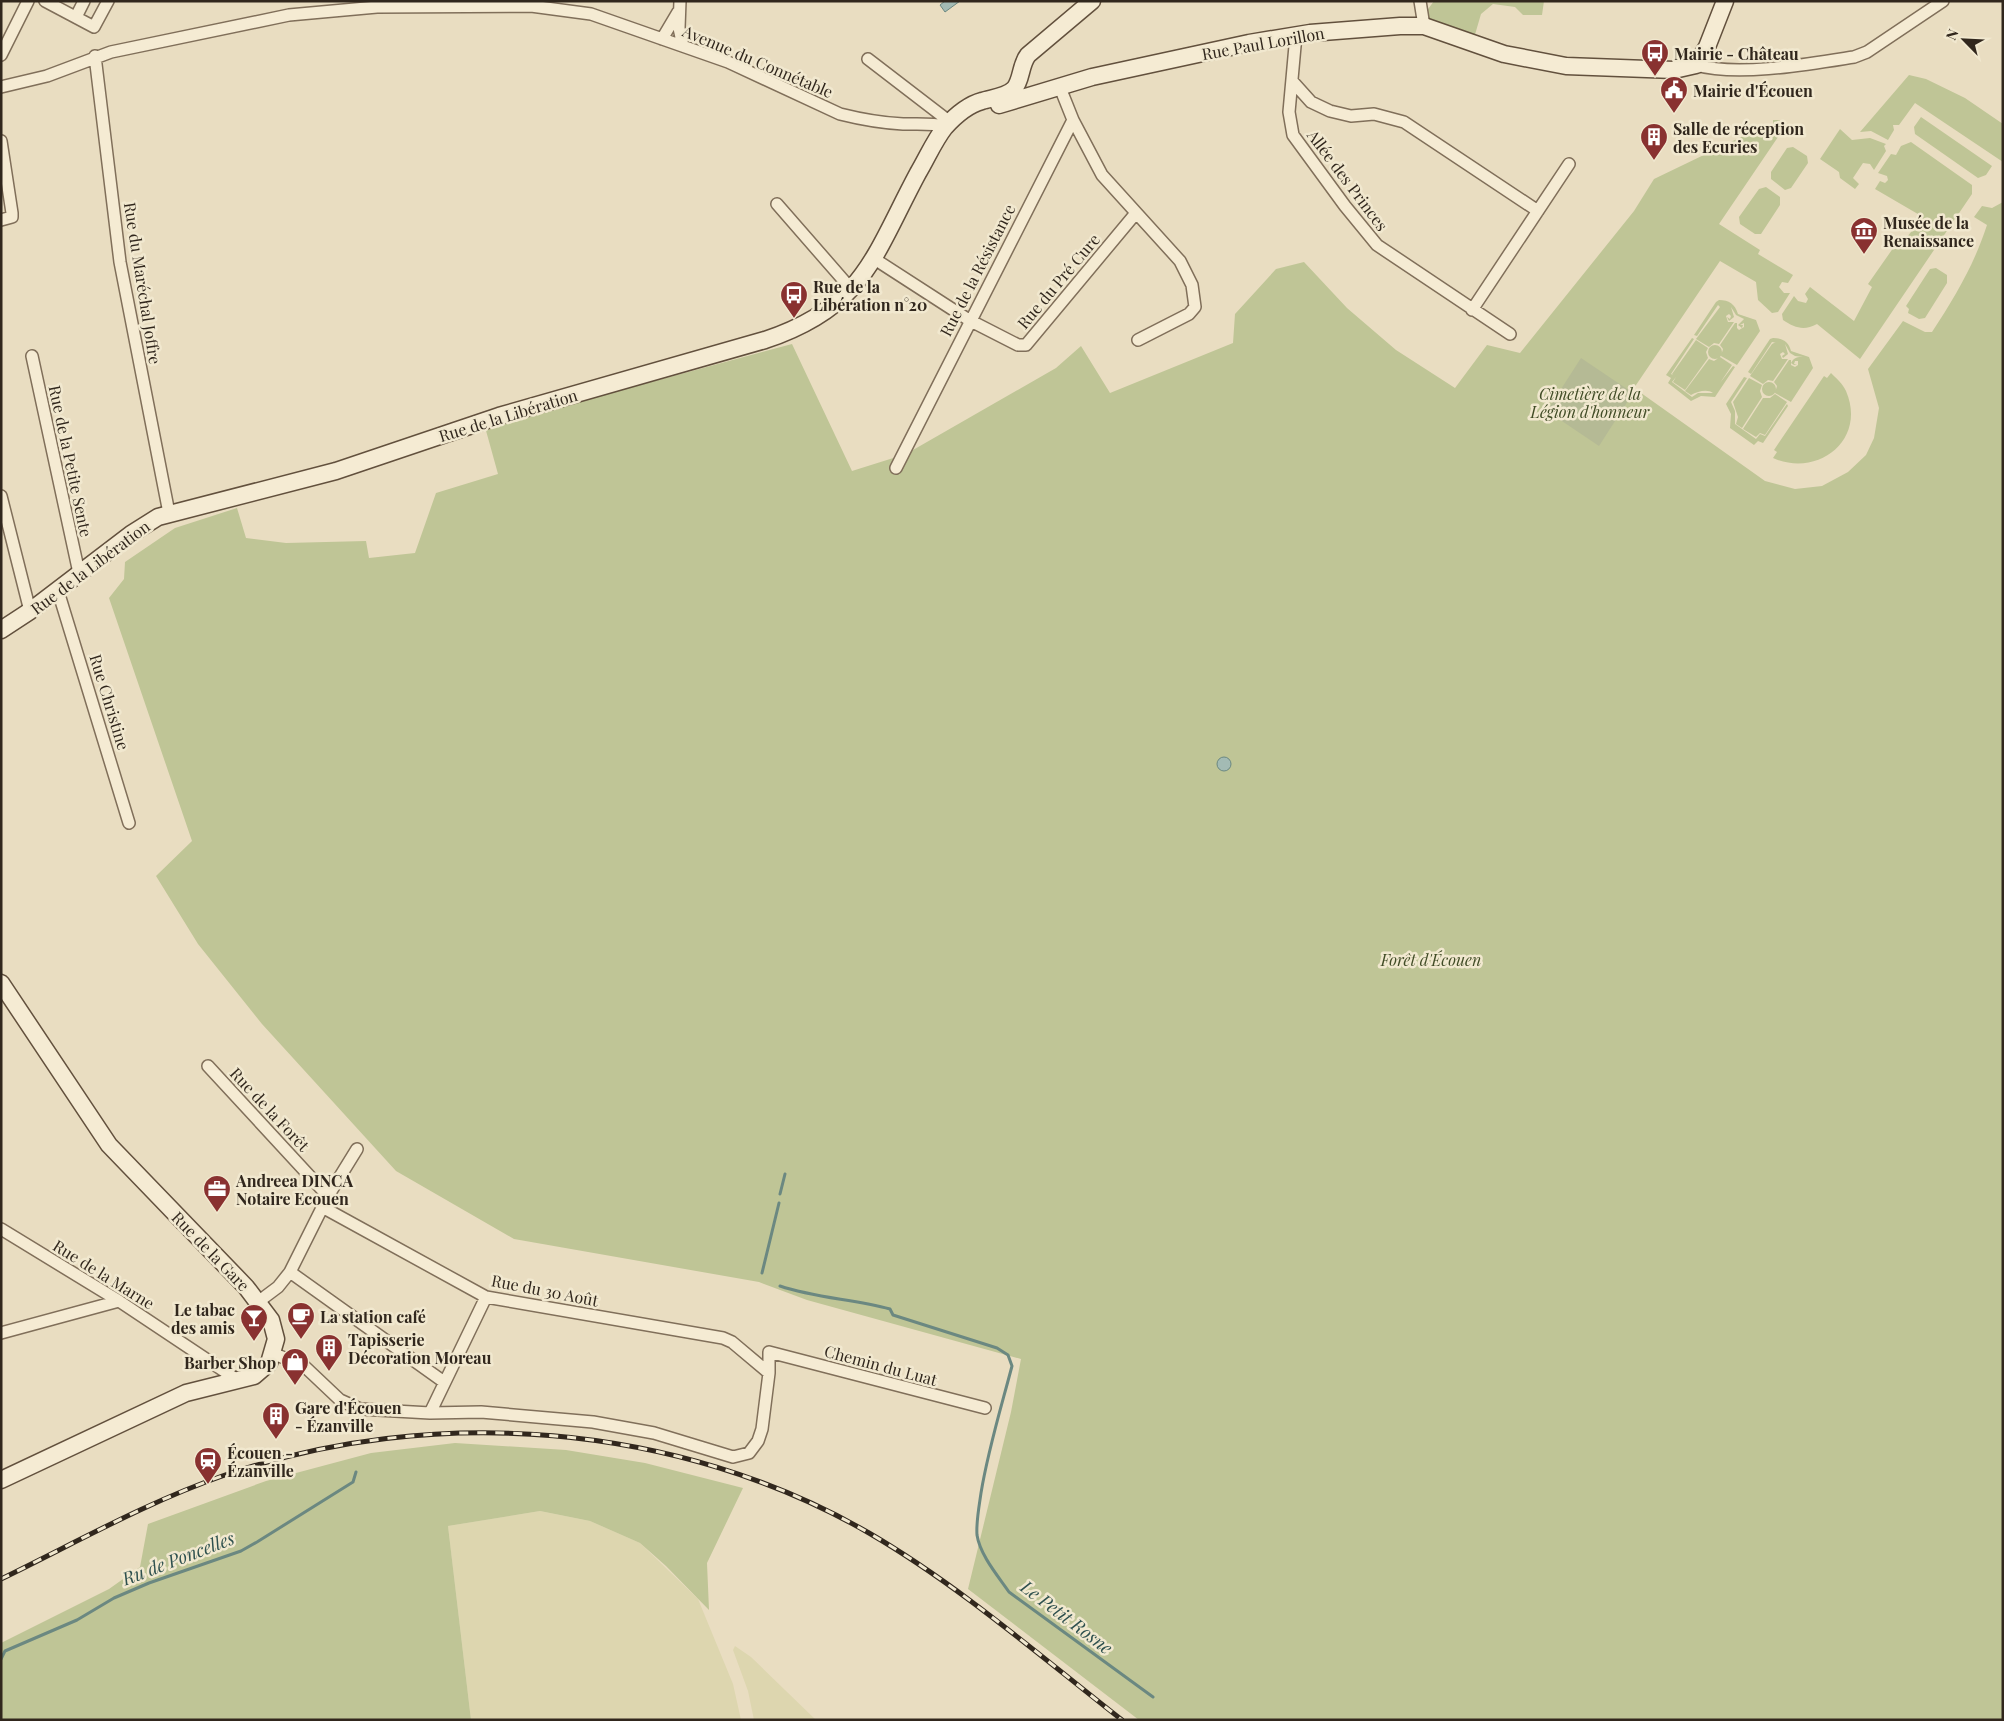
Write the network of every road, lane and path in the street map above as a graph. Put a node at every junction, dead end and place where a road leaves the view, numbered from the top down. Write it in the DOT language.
graph roads {
  1 [pos="28,1"];
  2 [pos="45,1"];
  3 [pos="84,1"];
  4 [pos="108,1"];
  5 [pos="1092,1"];
  6 [pos="1420,1"];
  7 [pos="1943,1"];
  8 [pos="403,4"];
  9 [pos="554,4"];
  10 [pos="1720,4"];
  11 [pos="679,6"];
  12 [pos="76,17"];
  13 [pos="1424,26"];
  14 [pos="1296,35"];
  15 [pos="662,39"];
  16 [pos="683,46"];
  17 [pos="1,55"];
  18 [pos="95,56"];
  19 [pos="868,59"];
  20 [pos="1696,65"];
  21 [pos="1019,80"];
  22 [pos="1293,82"];
  23 [pos="1059,86"];
  24 [pos="1,87"];
  25 [pos="1036,93"];
  26 [pos="1073,120"];
  27 [pos="948,124"];
  28 [pos="1,141"];
  29 [pos="1569,164"];
  30 [pos="776,204"];
  31 [pos="1538,212"];
  32 [pos="1136,213"];
  33 [pos="1,220"];
  34 [pos="873,258"];
  35 [pos="852,290"];
  36 [pos="1472,310"];
  37 [pos="970,320"];
  38 [pos="1510,334"];
  39 [pos="1138,340"];
  40 [pos="32,356"];
  41 [pos="896,468"];
  42 [pos="1,496"];
  43 [pos="168,513"];
  44 [pos="79,573"];
  45 [pos="58,590"];
  46 [pos="30,611"];
  47 [pos="1,630"];
  48 [pos="129,823"];
  49 [pos="1,983"];
  50 [pos="208,1066"];
  51 [pos="357,1149"];
  52 [pos="328,1196"];
  53 [pos="324,1208"];
  54 [pos="1,1229"];
  55 [pos="290,1272"];
  56 [pos="486,1297"];
  57 [pos="119,1301"];
  58 [pos="258,1302"];
  59 [pos="1,1333"];
  60 [pos="274,1354"];
  61 [pos="769,1373"];
  62 [pos="239,1381"];
  63 [pos="444,1382"];
  64 [pos="985,1408"];
  65 [pos="430,1413"];
  66 [pos="1,1480"];
  1 -- 17 [label="street"];
  2 -- 12 [label="street"];
  3 -- 12 [label="street"];
  4 -- 12 [label="street"];
  5 -- 21 [label="main road"];
  6 -- 13 [label="street"];
  7 -- 20 [label="street"];
  8 -- 9 [label="street, Avenue du Connétable"];
  8 -- 18 [label="street, Avenue du Connétable"];
  9 -- 15 [label="street, Avenue du Connétable"];
  10 -- 20 [label="main road"];
  11 -- 15 [label="street"];
  11 -- 16 [label="street"];
  13 -- 14 [label="main road, Rue Paul Lorillon"];
  13 -- 20 [label="main road, Rue Paul Lorillon"];
  14 -- 22 [label="street, Allée des Princes"];
  14 -- 23 [label="main road, Rue Paul Lorillon"];
  15 -- 16 [label="street, Avenue du Connétable"];
  16 -- 27 [label="street, Avenue du Connétable"];
  18 -- 24 [label="street, Avenue du Connétable"];
  18 -- 43 [label="street, Rue du Maréchal Joffre"];
  19 -- 27 [label="street"];
  21 -- 25 [label="street"];
  21 -- 27 [label="main road"];
  22 -- 31 [label="street, Allée des Princes"];
  22 -- 36 [label="street, Allée des Princes"];
  23 -- 25 [label="main road, Rue Paul Lorillon"];
  23 -- 26 [label="street"];
  25 -- 27 [label="main road, Rue Paul Lorillon"];
  26 -- 32 [label="street"];
  26 -- 37 [label="street, Rue de la Résistance"];
  27 -- 34 [label="main road, Rue de la Libération"];
  28 -- 33 [label="street"];
  29 -- 31 [label="street"];
  30 -- 35 [label="street"];
  31 -- 36 [label="street"];
  32 -- 37 [label="street, Rue du Pré Cure"];
  32 -- 39 [label="street"];
  34 -- 35 [label="main road, Rue de la Libération"];
  34 -- 37 [label="street"];
  35 -- 43 [label="main road, Rue de la Libération"];
  36 -- 38 [label="street, Allée des Princes"];
  37 -- 41 [label="street, Rue de la Résistance"];
  40 -- 44 [label="street, Rue de la Petite Sente"];
  42 -- 46 [label="street"];
  43 -- 44 [label="main road, Rue de la Libération"];
  44 -- 45 [label="main road, Rue de la Libération"];
  45 -- 46 [label="main road, Rue de la Libération"];
  45 -- 48 [label="street, Rue Christine"];
  46 -- 47 [label="main road, Rue de la Libération"];
  49 -- 58 [label="main road, Rue de la Gare"];
  50 -- 52 [label="street, Rue de la Forêt"];
  51 -- 52 [label="street"];
  52 -- 53 [label="street"];
  53 -- 55 [label="street"];
  53 -- 56 [label="street, Rue du 30 Août"];
  54 -- 57 [label="street, Rue de la Marne"];
  55 -- 58 [label="street"];
  55 -- 63 [label="street"];
  56 -- 61 [label="street, Rue du 30 Août"];
  56 -- 63 [label="street"];
  57 -- 59 [label="street"];
  57 -- 62 [label="street, Rue de la Marne"];
  58 -- 60 [label="main road, Rue de la Gare"];
  60 -- 62 [label="main road"];
  60 -- 65 [label="street"];
  61 -- 64 [label="street, Chemin du Luat"];
  61 -- 65 [label="street"];
  62 -- 66 [label="main road"];
  63 -- 65 [label="street"];
}
